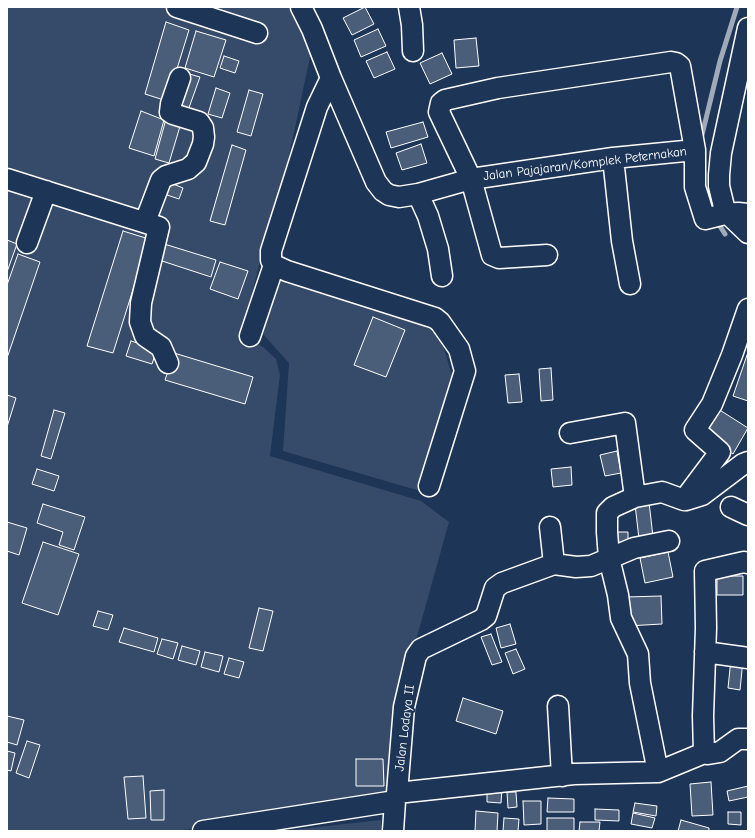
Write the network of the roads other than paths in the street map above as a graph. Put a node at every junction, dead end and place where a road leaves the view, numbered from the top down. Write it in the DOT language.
graph roads {
  1 [pos="177,7"];
  2 [pos="301,7"];
  3 [pos="409,7"];
  4 [pos="748,28"];
  5 [pos="257,33"];
  6 [pos="414,51"];
  7 [pos="180,78"];
  8 [pos="332,78"];
  9 [pos="695,150"];
  10 [pos="613,158"];
  11 [pos="7,179"];
  12 [pos="471,179"];
  13 [pos="46,190"];
  14 [pos="418,194"];
  15 [pos="730,215"];
  16 [pos="145,222"];
  17 [pos="748,233"];
  18 [pos="27,244"];
  19 [pos="547,255"];
  20 [pos="274,266"];
  21 [pos="442,276"];
  22 [pos="630,284"];
  23 [pos="748,309"];
  24 [pos="250,336"];
  25 [pos="168,363"];
  26 [pos="570,433"];
  27 [pos="748,462"];
  28 [pos="429,486"];
  29 [pos="634,497"];
  30 [pos="684,500"];
  31 [pos="550,528"];
  32 [pos="669,541"];
  33 [pos="609,558"];
  34 [pos="748,563"];
  35 [pos="554,564"];
  36 [pos="705,652"];
  37 [pos="748,658"];
  38 [pos="558,706"];
  39 [pos="743,739"];
  40 [pos="704,753"];
  41 [pos="658,772"];
  42 [pos="562,776"];
  43 [pos="396,797"];
  44 [pos="203,831"];
  45 [pos="394,831"];
  1 -- 5 [label="street"];
  2 -- 8 [label="street, Jalan Pajajaran/Komplek Peternakan"];
  3 -- 6 [label="street"];
  4 -- 15 [label="street"];
  7 -- 16 [label="street"];
  8 -- 14 [label="street, Jalan Pajajaran/Komplek Peternakan"];
  8 -- 20 [label="street"];
  9 -- 10 [label="street, Jalan Pajajaran/Komplek Peternakan"];
  9 -- 12 [label="street, Jalan Pajajaran/Komplek Peternakan"];
  9 -- 15 [label="street"];
  10 -- 12 [label="street, Jalan Pajajaran/Komplek Peternakan"];
  10 -- 22 [label="street"];
  11 -- 13 [label="street"];
  12 -- 14 [label="street, Jalan Pajajaran/Komplek Peternakan"];
  12 -- 19 [label="street, Jalan Pajajaran/Komplek Peternakan"];
  13 -- 16 [label="street"];
  13 -- 18 [label="street"];
  14 -- 21 [label="street"];
  15 -- 17 [label="street"];
  16 -- 25 [label="street"];
  20 -- 24 [label="street"];
  20 -- 28 [label="street"];
  23 -- 30 [label="street"];
  26 -- 29 [label="street"];
  27 -- 30 [label="street"];
  29 -- 30 [label="street"];
  29 -- 33 [label="street"];
  31 -- 35 [label="street"];
  32 -- 33 [label="street, Jalan Lodaya II"];
  33 -- 35 [label="street, Jalan Lodaya II"];
  33 -- 41 [label="street"];
  34 -- 36 [label="street"];
  35 -- 43 [label="street, Jalan Lodaya II"];
  36 -- 37 [label="street"];
  36 -- 40 [label="street"];
  38 -- 42 [label="street"];
  39 -- 40 [label="street"];
  40 -- 41 [label="street"];
  41 -- 42 [label="street"];
  42 -- 43 [label="street"];
  43 -- 44 [label="street"];
  43 -- 45 [label="street, Jalan Lodaya II"];
}
